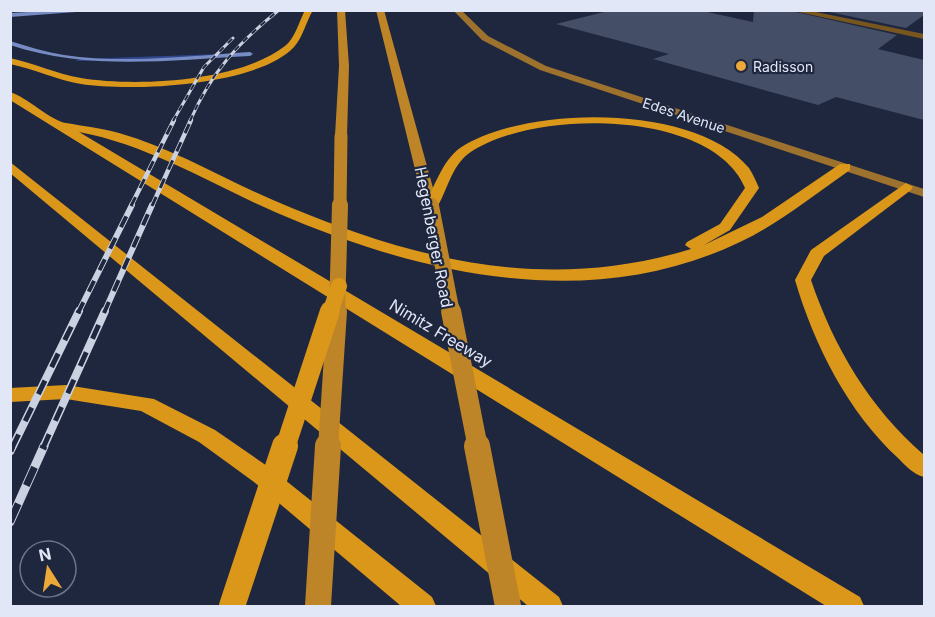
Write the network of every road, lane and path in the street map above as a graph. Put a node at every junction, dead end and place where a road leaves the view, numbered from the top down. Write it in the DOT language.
graph roads {
  1 [pos="309,10"];
  2 [pos="341,10"];
  3 [pos="380,10"];
  4 [pos="456,10"];
  5 [pos="792,10"];
  6 [pos="924,37"];
  7 [pos="10,61"];
  8 [pos="10,95"];
  9 [pos="54,122"];
  10 [pos="10,166"];
  11 [pos="845,167"];
  12 [pos="915,190"];
  13 [pos="431,206"];
  14 [pos="663,263"];
  15 [pos="339,286"];
  16 [pos="10,395"];
  17 [pos="924,468"];
  18 [pos="232,606"];
  19 [pos="318,606"];
  20 [pos="422,606"];
  21 [pos="508,606"];
  22 [pos="549,606"];
  23 [pos="850,606"];
  1 -- 7 [label="highway"];
  2 -- 15 [label="main road, bridge"];
  3 -- 13 [label="main road, Hegenberger Road"];
  4 -- 11 [label="street, Edes Avenue"];
  5 -- 6 [label="lane"];
  8 -- 9 [label="highway, Nimitz Freeway"];
  9 -- 14 [label="highway"];
  9 -- 23 [label="highway, Nimitz Freeway"];
  10 -- 22 [label="highway"];
  11 -- 12 [label="street, Edes Avenue"];
  11 -- 14 [label="highway"];
  12 -- 17 [label="highway"];
  13 -- 14 [label="highway"];
  13 -- 21 [label="main road, Hegenberger Road, bridge"];
  15 -- 18 [label="highway, bridge"];
  15 -- 19 [label="main road, bridge"];
  16 -- 20 [label="highway"];
}
